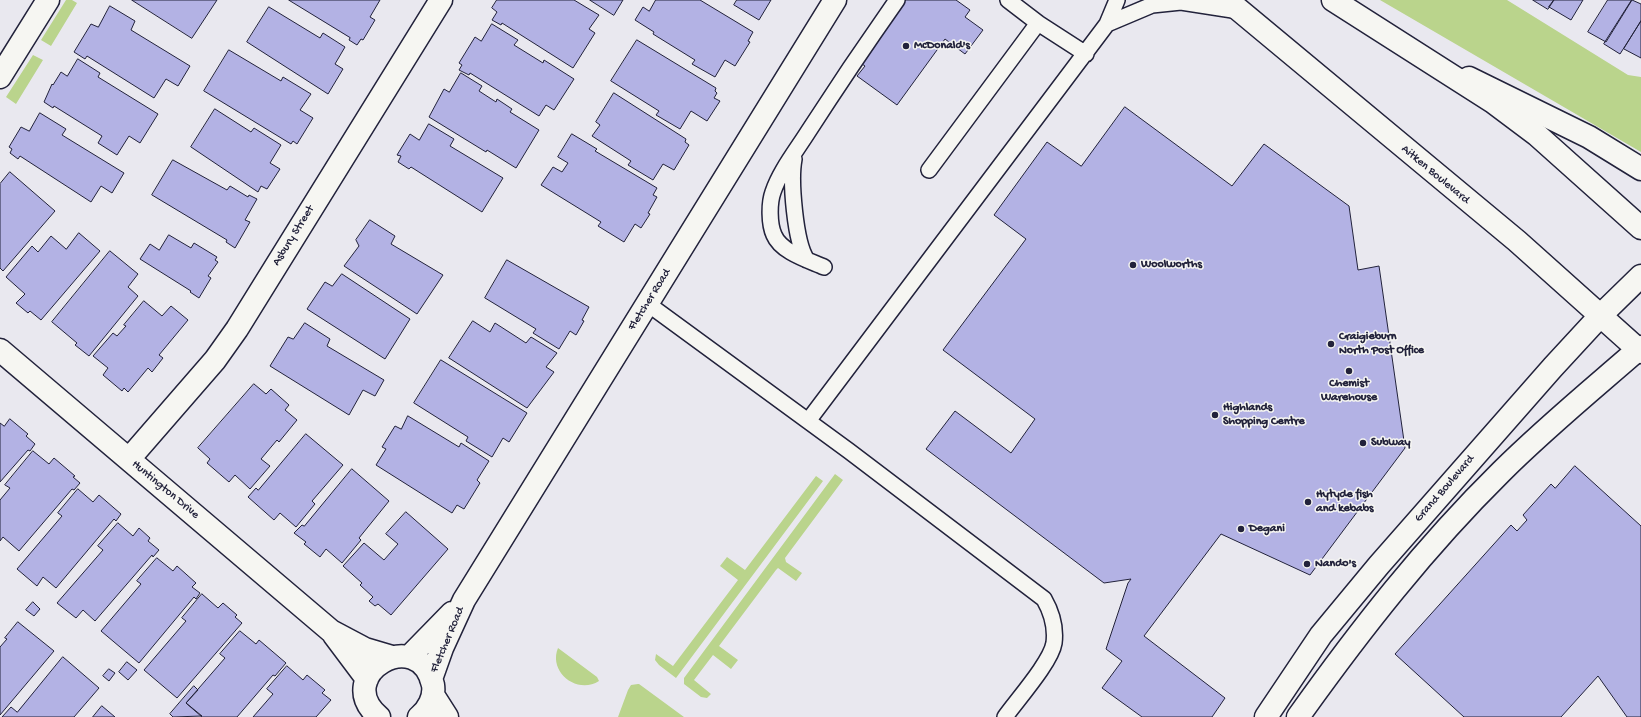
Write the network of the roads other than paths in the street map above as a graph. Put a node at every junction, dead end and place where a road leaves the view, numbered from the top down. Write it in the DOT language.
graph roads {
  1 [pos="48,0"];
  2 [pos="441,0"];
  3 [pos="835,0"];
  4 [pos="897,0"];
  5 [pos="1008,0"];
  6 [pos="1117,0"];
  7 [pos="1333,0"];
  8 [pos="1234,6"];
  9 [pos="1038,23"];
  10 [pos="1107,24"];
  11 [pos="1409,48"];
  12 [pos="1086,54"];
  13 [pos="0,77"];
  14 [pos="794,154"];
  15 [pos="1641,169"];
  16 [pos="929,170"];
  17 [pos="1641,228"];
  18 [pos="807,260"];
  19 [pos="824,267"];
  20 [pos="1641,276"];
  21 [pos="648,304"];
  22 [pos="1601,315"];
  23 [pos="1640,349"];
  24 [pos="0,350"];
  25 [pos="808,421"];
  26 [pos="129,460"];
  27 [pos="464,600"];
  28 [pos="331,631"];
  29 [pos="400,657"];
  30 [pos="367,680"];
  31 [pos="432,687"];
  32 [pos="370,713"];
  33 [pos="419,717"];
  34 [pos="448,717"];
  35 [pos="1004,717"];
  36 [pos="1266,717"];
  37 [pos="1298,717"];
  1 -- 13 [label="street"];
  2 -- 26 [label="street, Asbury Street"];
  3 -- 21 [label="street, Fletcher Road"];
  4 -- 14 [label="lane"];
  5 -- 9 [label="lane"];
  6 -- 10 [label="lane"];
  7 -- 11 [label="street"];
  8 -- 10 [label="lane"];
  8 -- 22 [label="street, Aitken Boulevard"];
  9 -- 12 [label="lane"];
  9 -- 16 [label="lane"];
  10 -- 12 [label="lane"];
  11 -- 15 [label="street"];
  11 -- 17 [label="street"];
  12 -- 25 [label="lane"];
  14 -- 18 [label="lane"];
  14 -- 18 [label="lane"];
  18 -- 19 [label="lane"];
  20 -- 22 [label="street, Grand Boulevard"];
  21 -- 25 [label="lane"];
  21 -- 27 [label="street, Fletcher Road"];
  22 -- 23 [label="street, Aitken Boulevard"];
  22 -- 36 [label="street, Grand Boulevard"];
  23 -- 37 [label="street"];
  24 -- 26 [label="street, Huntington Drive"];
  25 -- 35 [label="lane"];
  26 -- 28 [label="street, Huntington Drive"];
  27 -- 29 [label="street, Fletcher Road"];
  27 -- 31 [label="street, Fletcher Road"];
  28 -- 29 [label="street, Huntington Drive"];
  28 -- 30 [label="street, Huntington Drive"];
  29 -- 30 [label="street, Fletcher Road"];
  29 -- 31 [label="street"];
  30 -- 32 [label="street"];
  31 -- 33 [label="street, Fletcher Road"];
  31 -- 34 [label="street"];
}
